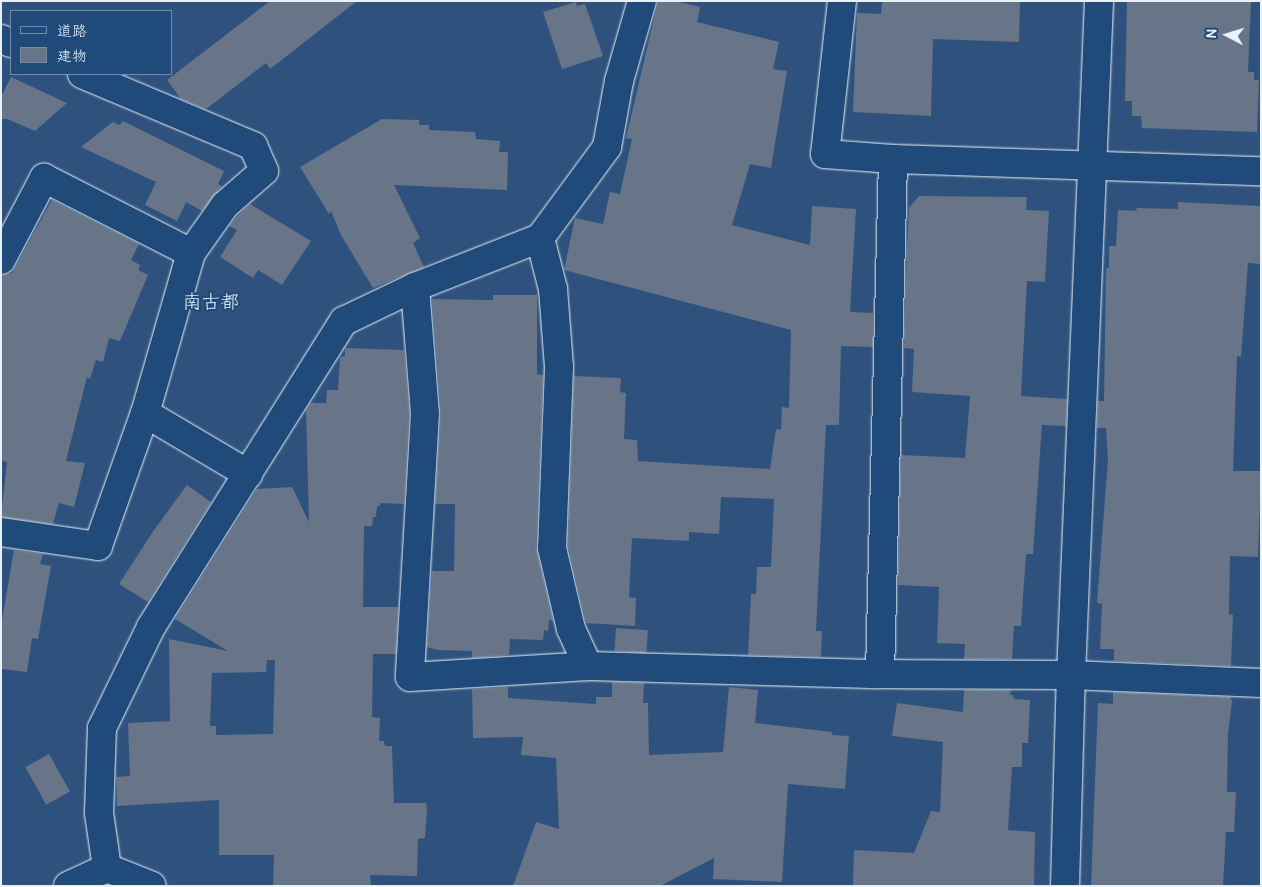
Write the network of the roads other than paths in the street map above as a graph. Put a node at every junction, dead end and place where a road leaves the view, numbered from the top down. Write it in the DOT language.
graph roads {
  1 [pos="642,1"];
  2 [pos="842,1"];
  3 [pos="1099,1"];
  4 [pos="84,75"];
  5 [pos="893,159"];
  6 [pos="1092,167"];
  7 [pos="1261,171"];
  8 [pos="540,238"];
  9 [pos="191,253"];
  10 [pos="1,260"];
  11 [pos="415,287"];
  12 [pos="145,413"];
  13 [pos="248,474"];
  14 [pos="1,532"];
  15 [pos="588,666"];
  16 [pos="880,674"];
  17 [pos="1071,676"];
  18 [pos="1261,683"];
  19 [pos="107,868"];
  20 [pos="68,886"];
  21 [pos="152,886"];
  22 [pos="1065,886"];
  1 -- 8 [label="street"];
  2 -- 5 [label="street"];
  3 -- 6 [label="street"];
  4 -- 9 [label="street"];
  5 -- 6 [label="street"];
  5 -- 16 [label="street"];
  6 -- 7 [label="street"];
  6 -- 17 [label="street"];
  8 -- 11 [label="street"];
  8 -- 15 [label="street"];
  9 -- 10 [label="street"];
  9 -- 12 [label="street"];
  11 -- 13 [label="street"];
  11 -- 15 [label="street"];
  12 -- 13 [label="street"];
  12 -- 14 [label="street"];
  13 -- 19 [label="street"];
  15 -- 16 [label="street"];
  16 -- 17 [label="street"];
  17 -- 18 [label="street"];
  17 -- 22 [label="street"];
  19 -- 20 [label="street"];
  19 -- 21 [label="street"];
}
